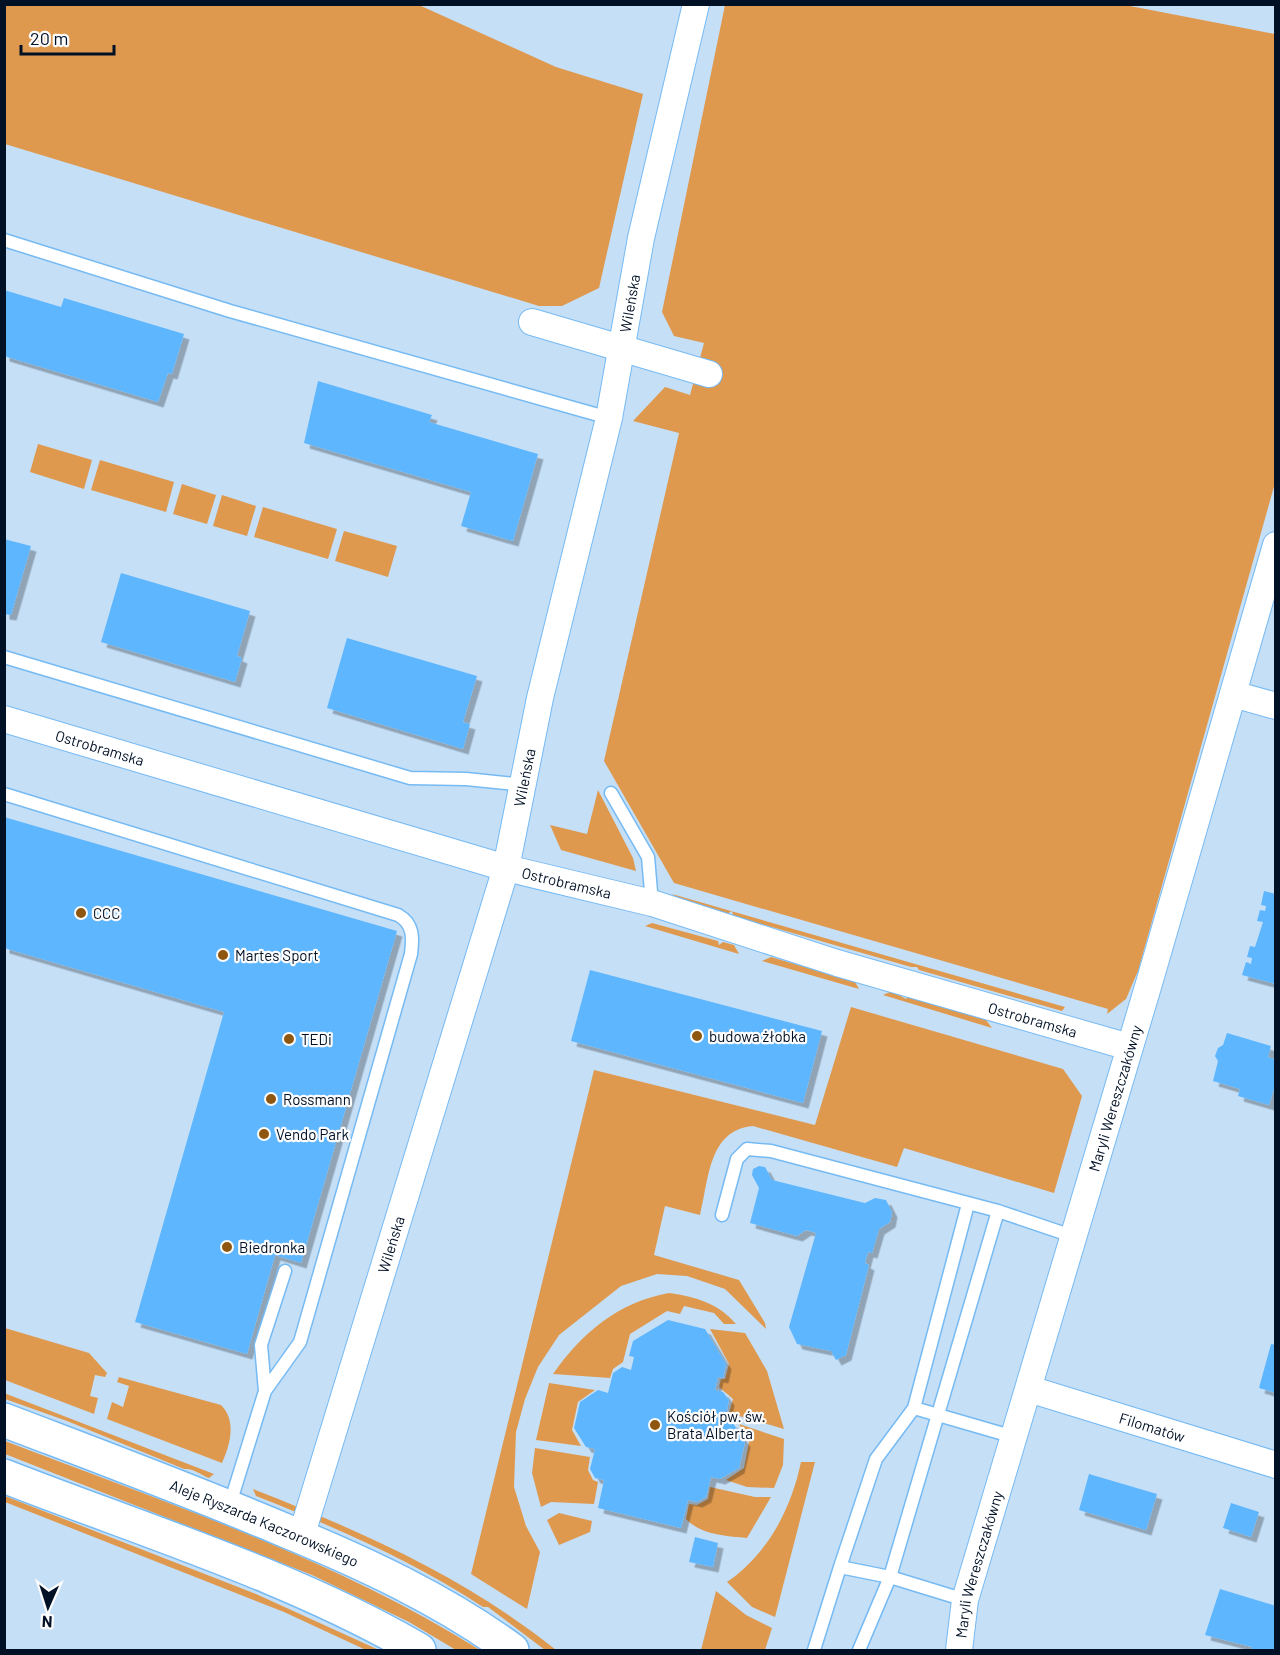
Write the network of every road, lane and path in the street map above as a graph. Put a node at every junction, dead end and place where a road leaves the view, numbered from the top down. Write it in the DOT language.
graph roads {
  1 [pos="696,4"];
  2 [pos="4,240"];
  3 [pos="532,322"];
  4 [pos="621,346"];
  5 [pos="709,374"];
  6 [pos="609,418"];
  7 [pos="1275,545"];
  8 [pos="4,657"];
  9 [pos="1233,694"];
  10 [pos="1275,706"];
  11 [pos="4,719"];
  12 [pos="524,785"];
  13 [pos="611,793"];
  14 [pos="4,794"];
  15 [pos="506,868"];
  16 [pos="652,903"];
  17 [pos="1129,1047"];
  18 [pos="968,1204"];
  19 [pos="998,1211"];
  20 [pos="722,1215"];
  21 [pos="1072,1236"];
  22 [pos="285,1270"];
  23 [pos="1029,1389"];
  24 [pos="265,1390"];
  25 [pos="914,1408"];
  26 [pos="939,1413"];
  27 [pos="4,1420"];
  28 [pos="1014,1437"];
  29 [pos="1275,1465"];
  30 [pos="4,1476"];
  31 [pos="229,1507"];
  32 [pos="302,1537"];
  33 [pos="840,1567"];
  34 [pos="890,1577"];
  35 [pos="965,1600"];
  36 [pos="420,1650"];
  37 [pos="512,1650"];
  38 [pos="814,1650"];
  39 [pos="859,1650"];
  40 [pos="959,1650"];
  1 -- 4 [label="street, Wileńska"];
  2 -- 6 [label="lane"];
  3 -- 4 [label="street"];
  4 -- 5 [label="street"];
  4 -- 6 [label="street, Wileńska"];
  6 -- 12 [label="street, Wileńska"];
  7 -- 9 [label="street, Maryli Wereszczakówny"];
  8 -- 12 [label="lane"];
  9 -- 10 [label="street"];
  9 -- 17 [label="street, Maryli Wereszczakówny"];
  11 -- 15 [label="street, Ostrobramska"];
  12 -- 15 [label="street, Wileńska"];
  13 -- 16 [label="lane"];
  14 -- 24 [label="lane"];
  15 -- 16 [label="street, Ostrobramska"];
  15 -- 32 [label="street, Wileńska"];
  16 -- 17 [label="street, Ostrobramska"];
  17 -- 21 [label="street, Maryli Wereszczakówny"];
  18 -- 19 [label="lane"];
  18 -- 20 [label="lane"];
  18 -- 25 [label="lane"];
  19 -- 21 [label="lane"];
  19 -- 26 [label="lane"];
  21 -- 23 [label="street, Maryli Wereszczakówny"];
  22 -- 24 [label="lane"];
  23 -- 28 [label="street, Maryli Wereszczakówny"];
  23 -- 29 [label="street, Filomatów"];
  24 -- 31 [label="lane"];
  25 -- 26 [label="lane"];
  25 -- 33 [label="lane"];
  26 -- 28 [label="lane"];
  26 -- 34 [label="lane"];
  27 -- 31 [label="main road, Aleje Ryszarda Kaczorowskiego"];
  28 -- 35 [label="street, Maryli Wereszczakówny"];
  30 -- 36 [label="main road"];
  31 -- 32 [label="main road, Aleje Ryszarda Kaczorowskiego"];
  32 -- 37 [label="main road, Aleje Ryszarda Kaczorowskiego"];
  33 -- 34 [label="lane"];
  33 -- 38 [label="lane"];
  34 -- 35 [label="lane"];
  34 -- 39 [label="lane"];
  35 -- 40 [label="street, Maryli Wereszczakówny"];
}
